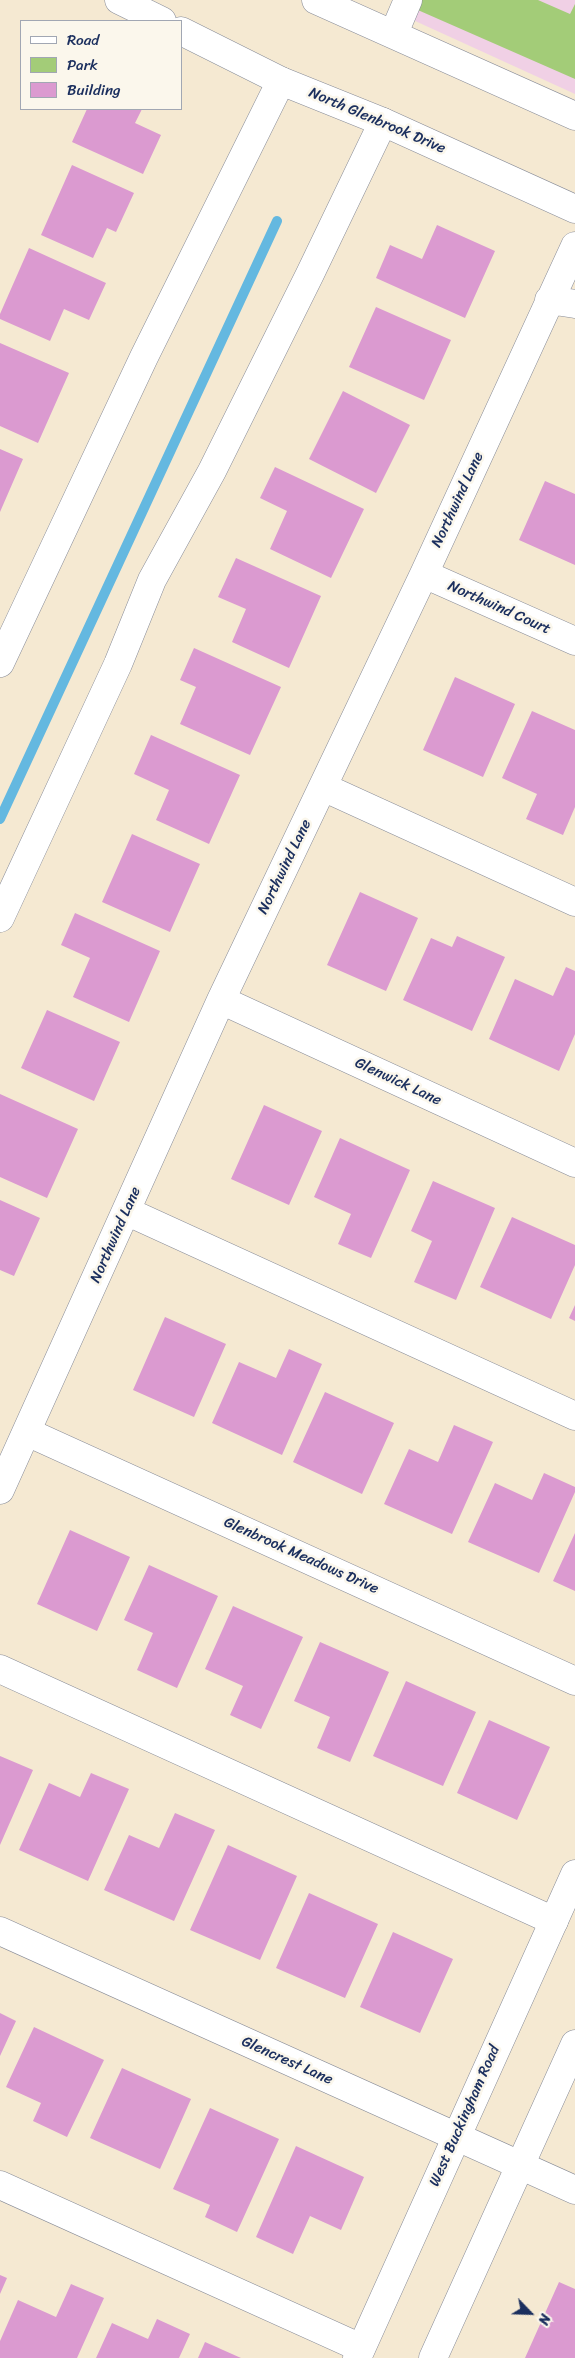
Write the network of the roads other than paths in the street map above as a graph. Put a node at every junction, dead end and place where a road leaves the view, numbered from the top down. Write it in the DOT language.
graph roads {
  1 [pos="316,0"];
  2 [pos="408,0"];
  3 [pos="130,2"];
  4 [pos="160,20"];
  5 [pos="182,32"];
  6 [pos="394,33"];
  7 [pos="281,81"];
  8 [pos="575,116"];
  9 [pos="383,122"];
  10 [pos="575,209"];
  11 [pos="575,246"];
  12 [pos="562,302"];
  13 [pos="424,574"];
  14 [pos="575,641"];
  15 [pos="0,663"];
  16 [pos="323,787"];
  17 [pos="575,902"];
  18 [pos="0,918"];
  19 [pos="221,1000"];
  20 [pos="575,1164"];
  21 [pos="126,1211"];
  22 [pos="575,1416"];
  23 [pos="27,1432"];
  24 [pos="0,1490"];
  25 [pos="0,1669"];
  26 [pos="575,1681"];
  27 [pos="575,1874"];
  28 [pos="554,1921"];
  29 [pos="0,1931"];
  30 [pos="575,2044"];
  31 [pos="456,2137"];
  32 [pos="520,2165"];
  33 [pos="0,2185"];
  34 [pos="575,2190"];
  35 [pos="359,2353"];
  36 [pos="433,2358"];
  1 -- 6 [label="street"];
  2 -- 6 [label="street"];
  3 -- 4 [label="street"];
  5 -- 7 [label="street, North Glenbrook Drive"];
  6 -- 8 [label="street"];
  7 -- 9 [label="street, North Glenbrook Drive"];
  7 -- 15 [label="street"];
  9 -- 10 [label="street, North Glenbrook Drive"];
  9 -- 18 [label="street"];
  11 -- 12 [label="street, Northwind Lane"];
  12 -- 13 [label="street, Northwind Lane"];
  13 -- 14 [label="street, Northwind Court"];
  13 -- 16 [label="street, Northwind Lane"];
  16 -- 17 [label="street"];
  16 -- 19 [label="street, Northwind Lane"];
  19 -- 20 [label="street, Glenwick Lane"];
  19 -- 21 [label="street, Northwind Lane"];
  21 -- 22 [label="street"];
  21 -- 23 [label="street, Northwind Lane"];
  23 -- 24 [label="street, Northwind Lane"];
  23 -- 26 [label="street, Glenbrook Meadows Drive"];
  25 -- 28 [label="street"];
  27 -- 28 [label="street, West Buckingham Road"];
  28 -- 31 [label="street, West Buckingham Road"];
  29 -- 31 [label="street, Glencrest Lane"];
  30 -- 32 [label="street"];
  31 -- 32 [label="street, Glencrest Lane"];
  31 -- 35 [label="street, West Buckingham Road"];
  32 -- 34 [label="street, Glencrest Lane"];
  32 -- 36 [label="street"];
  33 -- 35 [label="street"];
}
